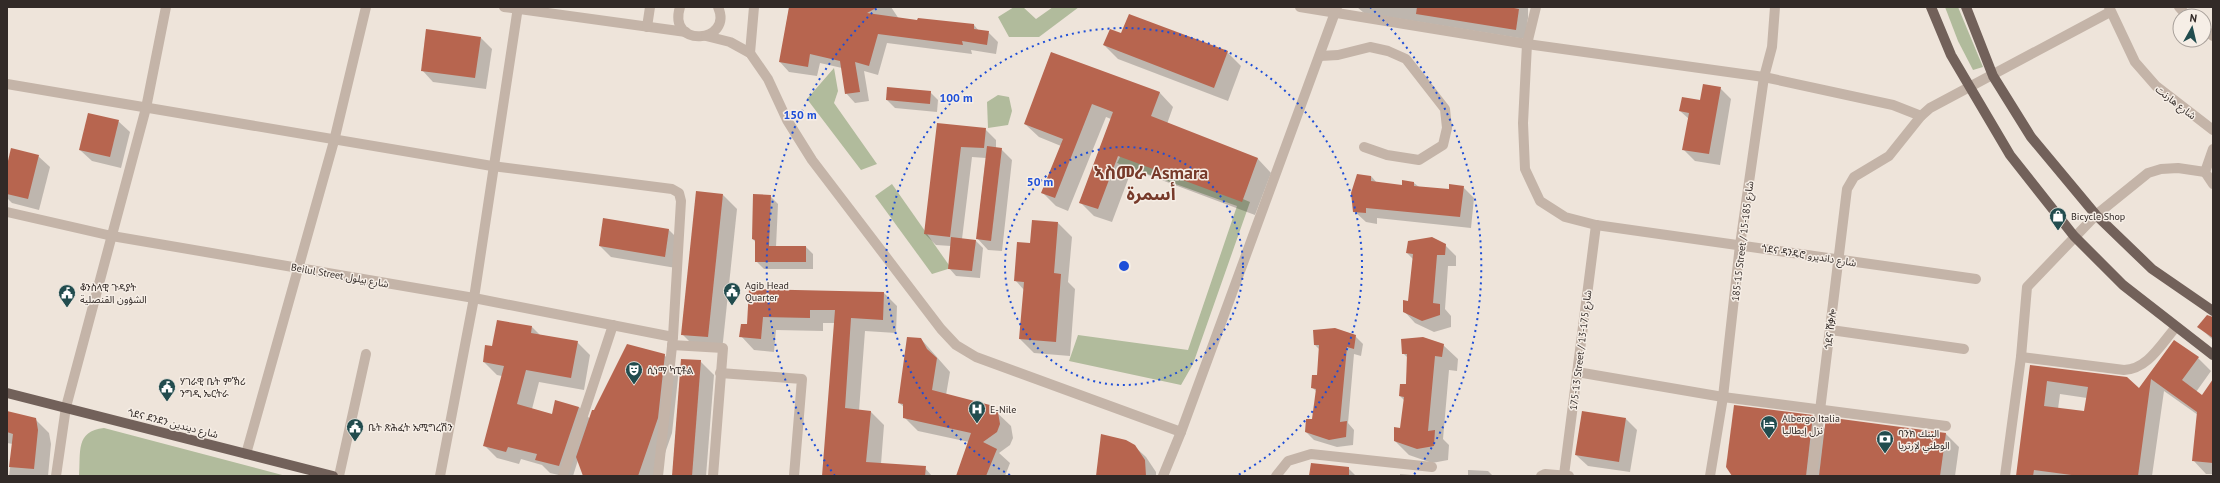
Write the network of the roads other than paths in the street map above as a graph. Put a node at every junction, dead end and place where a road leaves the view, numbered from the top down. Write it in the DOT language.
graph roads {
  1 [pos="166,7"];
  2 [pos="366,7"];
  3 [pos="504,7"];
  4 [pos="650,7"];
  5 [pos="680,7"];
  6 [pos="718,7"];
  7 [pos="754,7"];
  8 [pos="1300,7"];
  9 [pos="1536,7"];
  10 [pos="1775,7"];
  11 [pos="1931,7"];
  12 [pos="1966,7"];
  13 [pos="518,8"];
  14 [pos="2110,9"];
  15 [pos="1336,10"];
  16 [pos="647,27"];
  17 [pos="686,32"];
  18 [pos="706,36"];
  19 [pos="1527,44"];
  20 [pos="750,53"];
  21 [pos="1320,56"];
  22 [pos="1993,76"];
  23 [pos="1764,77"];
  24 [pos="7,84"];
  25 [pos="1969,87"];
  26 [pos="146,108"];
  27 [pos="1921,116"];
  28 [pos="2213,130"];
  29 [pos="334,141"];
  30 [pos="1364,147"];
  31 [pos="2213,149"];
  32 [pos="492,166"];
  33 [pos="2205,172"];
  34 [pos="2213,184"];
  35 [pos="7,212"];
  36 [pos="2096,215"];
  37 [pos="1596,225"];
  38 [pos="112,236"];
  39 [pos="2074,236"];
  40 [pos="1740,245"];
  41 [pos="1839,260"];
  42 [pos="299,269"];
  43 [pos="1976,279"];
  44 [pos="474,298"];
  45 [pos="2213,311"];
  46 [pos="613,325"];
  47 [pos="2176,327"];
  48 [pos="1831,330"];
  49 [pos="673,341"];
  50 [pos="1964,349"];
  51 [pos="366,354"];
  52 [pos="2213,355"];
  53 [pos="2021,357"];
  54 [pos="1576,372"];
  55 [pos="720,373"];
  56 [pos="7,392"];
  57 [pos="1723,397"];
  58 [pos="66,408"];
  59 [pos="1819,410"];
  60 [pos="1946,426"];
  61 [pos="1181,432"];
  62 [pos="246,454"];
  63 [pos="1432,467"];
  64 [pos="56,476"];
  65 [pos="333,476"];
  66 [pos="339,476"];
  67 [pos="440,476"];
  68 [pos="563,476"];
  69 [pos="658,476"];
  70 [pos="713,476"];
  71 [pos="794,476"];
  72 [pos="1163,476"];
  73 [pos="1276,476"];
  74 [pos="1541,476"];
  75 [pos="1566,476"];
  76 [pos="1710,476"];
  77 [pos="1812,476"];
  78 [pos="2005,476"];
  1 -- 26 [label="street"];
  2 -- 29 [label="street"];
  3 -- 13 [label="street"];
  4 -- 16 [label="street"];
  5 -- 17 [label="street"];
  6 -- 18 [label="street"];
  7 -- 20 [label="street"];
  8 -- 15 [label="street"];
  9 -- 19 [label="street, ጎደና ዳንዴሮ شارع دانديرو"];
  10 -- 23 [label="street, 185-15 Street / شارع 185-15"];
  11 -- 25 [label="main road"];
  12 -- 22 [label="main road"];
  13 -- 16 [label="street"];
  13 -- 32 [label="street"];
  14 -- 22 [label="street"];
  14 -- 28 [label="street, شارع هارنت"];
  15 -- 19 [label="street"];
  15 -- 21 [label="street"];
  16 -- 17 [label="street"];
  17 -- 18 [label="street"];
  18 -- 20 [label="street"];
  19 -- 23 [label="street"];
  19 -- 37 [label="street, ጎደና ዳንዴሮ شارع دانديرو"];
  20 -- 61 [label="street"];
  21 -- 30 [label="street"];
  21 -- 61 [label="street"];
  22 -- 25 [label="street"];
  22 -- 36 [label="main road"];
  23 -- 27 [label="street"];
  23 -- 40 [label="street, 185-15 Street / شارع 185-15"];
  24 -- 26 [label="street"];
  25 -- 27 [label="street"];
  25 -- 39 [label="main road"];
  26 -- 29 [label="street"];
  26 -- 38 [label="street"];
  27 -- 41 [label="street, ጎደና ሸቃሎ"];
  29 -- 32 [label="street"];
  29 -- 42 [label="street"];
  31 -- 33 [label="street"];
  32 -- 44 [label="street"];
  32 -- 49 [label="street"];
  33 -- 34 [label="street"];
  33 -- 36 [label="street"];
  35 -- 38 [label="street, Beilul Street شارع بيلول"];
  36 -- 39 [label="street"];
  36 -- 45 [label="main road"];
  37 -- 40 [label="street, ጎደና ዳንዴሮ شارع دانديرو"];
  37 -- 54 [label="street, 175-13 Street / شارع 175-13"];
  38 -- 42 [label="street, Beilul Street شارع بيلول"];
  38 -- 58 [label="street"];
  39 -- 47 [label="main road"];
  39 -- 53 [label="street"];
  40 -- 41 [label="street, ጎደና ዳንዴሮ شارع دانديرو"];
  40 -- 57 [label="street, 185-15 Street / شارع 185-15"];
  41 -- 43 [label="street, ጎደና ዳንዴሮ شارع دانديرو"];
  41 -- 48 [label="street, ጎደና ሸቃሎ"];
  42 -- 44 [label="street, Beilul Street شارع بيلول"];
  42 -- 62 [label="street"];
  44 -- 46 [label="street, Beilul Street شارع بيلول"];
  44 -- 67 [label="street"];
  46 -- 49 [label="street, Beilul Street شارع بيلول"];
  46 -- 68 [label="street"];
  47 -- 52 [label="main road"];
  47 -- 53 [label="street"];
  48 -- 50 [label="street"];
  48 -- 59 [label="street, ጎደና ሸቃሎ"];
  49 -- 55 [label="street, Beilul Street شارع بيلول"];
  49 -- 69 [label="street"];
  51 -- 66 [label="street"];
  53 -- 78 [label="street"];
  54 -- 57 [label="street"];
  54 -- 75 [label="street, 175-13 Street / شارع 175-13"];
  55 -- 70 [label="street"];
  55 -- 71 [label="street"];
  56 -- 58 [label="main road, ጎደና ደንደን شارع ديندين"];
  57 -- 59 [label="street"];
  57 -- 76 [label="street, 185-15 Street / شارع 185-15"];
  58 -- 62 [label="main road, ጎደና ደንደን شارع ديندين"];
  58 -- 64 [label="street"];
  59 -- 60 [label="street"];
  59 -- 77 [label="street, ጎደና ሸቃሎ"];
  61 -- 72 [label="street"];
  62 -- 65 [label="main road, ጎደና ደንደን شارع ديندين"];
  63 -- 73 [label="street"];
  74 -- 75 [label="street"];
}
